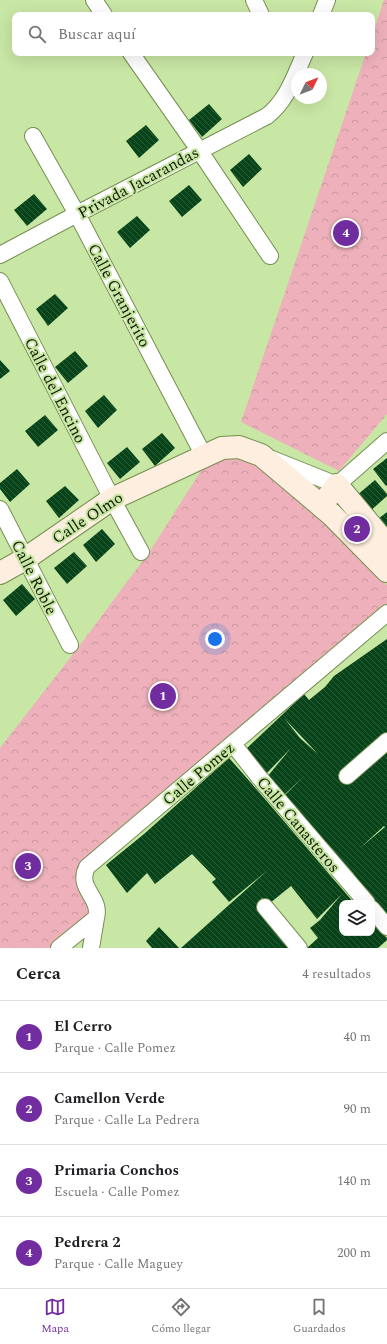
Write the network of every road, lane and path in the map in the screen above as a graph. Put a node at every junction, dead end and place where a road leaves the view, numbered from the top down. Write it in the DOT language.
graph roads {
  1 [pos="94,0"];
  2 [pos="254,0"];
  3 [pos="327,0"];
  4 [pos="102,12"];
  5 [pos="260,12"];
  6 [pos="321,12"];
  7 [pos="133,56"];
  8 [pos="302,59"];
  9 [pos="33,136"];
  10 [pos="199,150"];
  11 [pos="77,214"];
  12 [pos="0,255"];
  13 [pos="270,256"];
  14 [pos="0,281"];
  15 [pos="387,441"];
  16 [pos="213,452"];
  17 [pos="261,455"];
  18 [pos="337,485"];
  19 [pos="112,498"];
  20 [pos="321,506"];
  21 [pos="0,509"];
  22 [pos="387,545"];
  23 [pos="141,552"];
  24 [pos="25,559"];
  25 [pos="387,571"];
  26 [pos="0,573"];
  27 [pos="387,613"];
  28 [pos="70,645"];
  29 [pos="387,742"];
  30 [pos="233,744"];
  31 [pos="347,776"];
  32 [pos="364,900"];
  33 [pos="265,907"];
  34 [pos="375,913"];
  35 [pos="96,918"];
  36 [pos="387,927"];
  37 [pos="59,948"];
  38 [pos="91,948"];
  39 [pos="299,948"];
  1 -- 4 [label="street"];
  2 -- 5 [label="street"];
  3 -- 6 [label="street"];
  7 -- 10 [label="street"];
  8 -- 10 [label="street, Privada Jacarandas"];
  9 -- 11 [label="street, Calle Granjerito"];
  10 -- 11 [label="street, Privada Jacarandas"];
  10 -- 13 [label="street"];
  11 -- 12 [label="street, Privada Jacarandas"];
  11 -- 16 [label="street, Calle Granjerito"];
  14 -- 19 [label="street, Calle del Encino"];
  15 -- 18 [label="street"];
  16 -- 17 [label="main road"];
  16 -- 19 [label="main road, Calle Olmo"];
  17 -- 18 [label="street"];
  17 -- 20 [label="main road"];
  18 -- 20 [label="main road"];
  18 -- 22 [label="main road"];
  19 -- 23 [label="street, Calle del Encino"];
  19 -- 24 [label="main road, Calle Olmo"];
  20 -- 25 [label="main road"];
  21 -- 24 [label="street, Calle Roble"];
  24 -- 26 [label="main road, Calle Olmo"];
  24 -- 28 [label="street, Calle Roble"];
  27 -- 30 [label="street, Calle Pomez"];
  29 -- 31 [label="street"];
  30 -- 32 [label="street, Calle Canasteros"];
  30 -- 35 [label="street, Calle Pomez"];
  33 -- 39 [label="street"];
  34 -- 36 [label="street"];
  35 -- 37 [label="street"];
  35 -- 38 [label="street, Calle Pomez"];
}
